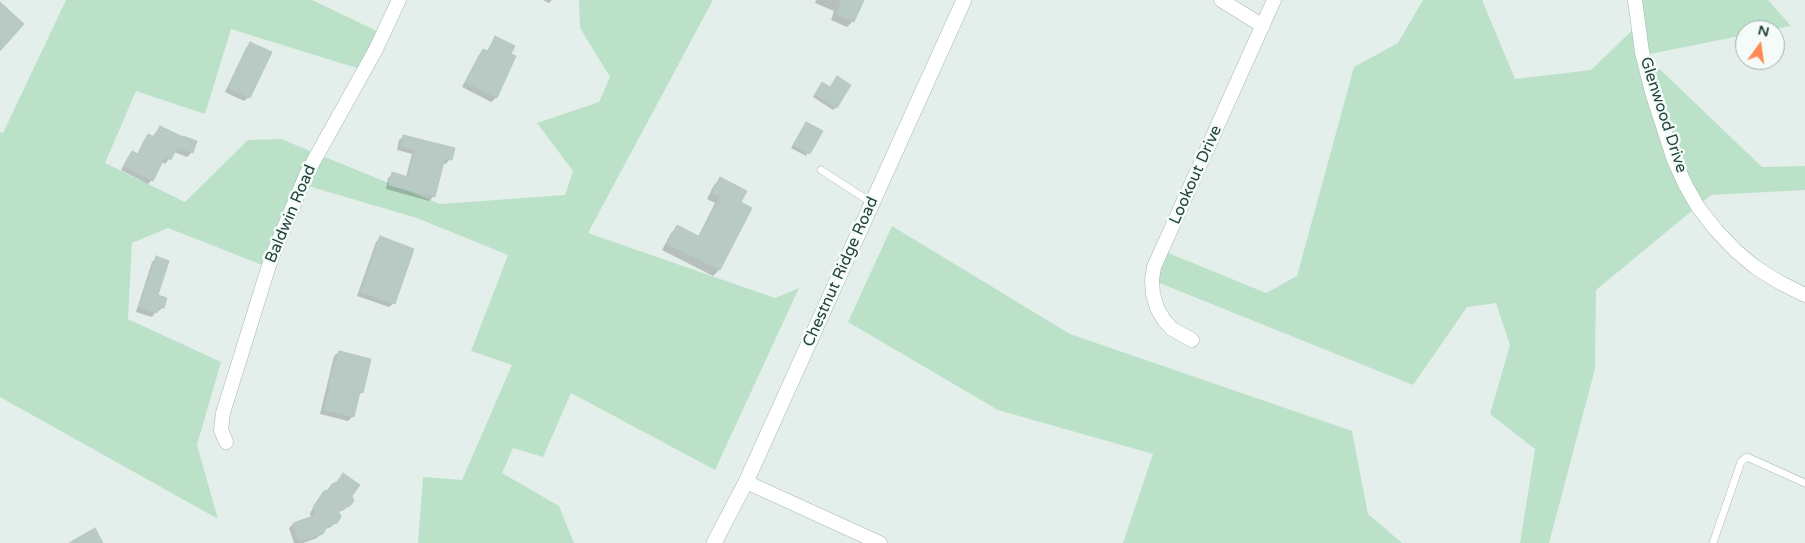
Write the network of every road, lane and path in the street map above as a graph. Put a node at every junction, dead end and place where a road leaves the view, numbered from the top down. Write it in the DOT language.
graph roads {
  1 [pos="399,0"];
  2 [pos="964,0"];
  3 [pos="1221,0"];
  4 [pos="1274,0"];
  5 [pos="1635,0"];
  6 [pos="1263,26"];
  7 [pos="821,170"];
  8 [pos="872,203"];
  9 [pos="1805,295"];
  10 [pos="1192,340"];
  11 [pos="226,442"];
  12 [pos="746,482"];
  13 [pos="1805,483"];
  14 [pos="714,543"];
  15 [pos="880,543"];
  16 [pos="1713,543"];
  1 -- 11 [label="street, Baldwin Road"];
  2 -- 8 [label="main road, Chestnut Ridge Road"];
  3 -- 6 [label="street"];
  4 -- 6 [label="street, Lookout Drive"];
  5 -- 9 [label="street, Glenwood Drive"];
  6 -- 10 [label="street, Lookout Drive"];
  7 -- 8 [label="lane"];
  8 -- 12 [label="main road, Chestnut Ridge Road"];
  12 -- 14 [label="main road, Chestnut Ridge Road"];
  12 -- 15 [label="street"];
  13 -- 16 [label="lane"];
}
